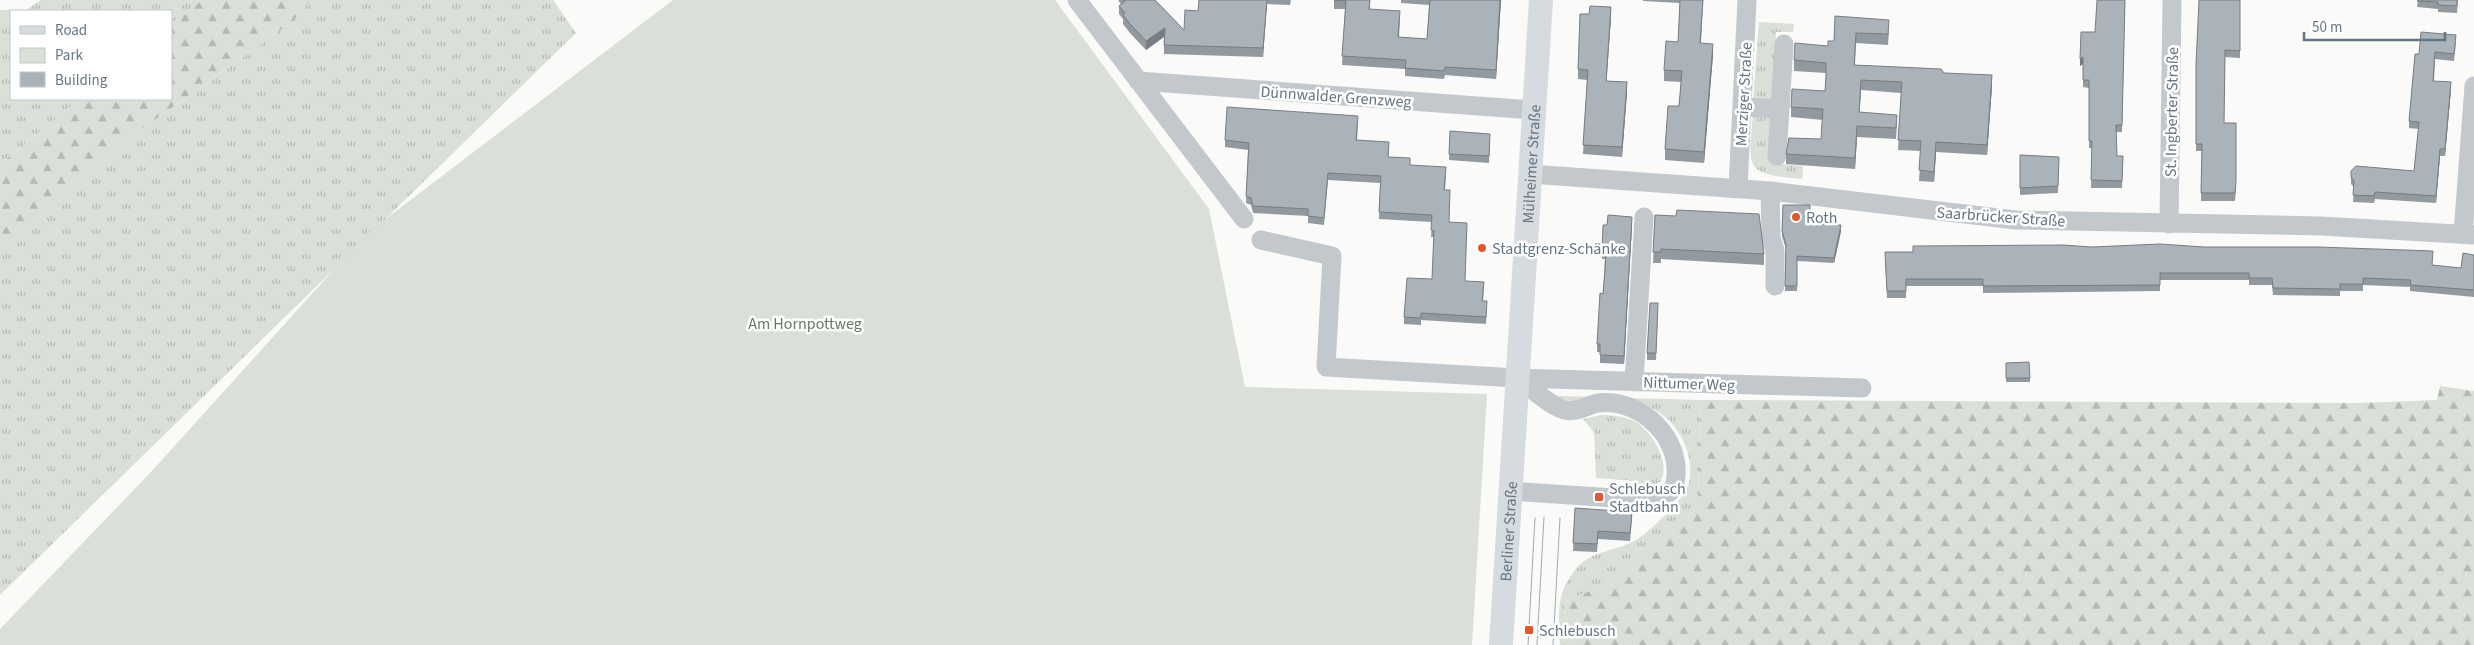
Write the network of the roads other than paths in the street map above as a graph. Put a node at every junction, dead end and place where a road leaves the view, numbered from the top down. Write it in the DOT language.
graph roads {
  1 [pos="1077,0"];
  2 [pos="1541,0"];
  3 [pos="1747,0"];
  4 [pos="2172,0"];
  5 [pos="1784,44"];
  6 [pos="1138,81"];
  7 [pos="2474,86"];
  8 [pos="1742,107"];
  9 [pos="1534,110"];
  10 [pos="1780,110"];
  11 [pos="1777,156"];
  12 [pos="1530,174"];
  13 [pos="1738,188"];
  14 [pos="1770,190"];
  15 [pos="1644,217"];
  16 [pos="1244,219"];
  17 [pos="2169,224"];
  18 [pos="2468,234"];
  19 [pos="1261,240"];
  20 [pos="1775,286"];
  21 [pos="1517,378"];
  22 [pos="1634,382"];
  23 [pos="1862,388"];
  24 [pos="1515,418"];
  25 [pos="1519,491"];
  26 [pos="1501,645"];
  1 -- 6 [label="street"];
  2 -- 9 [label="main road, Mülheimer Straße"];
  3 -- 8 [label="street, Merziger Straße"];
  4 -- 17 [label="street, St. Ingberter Straße"];
  5 -- 10 [label="street"];
  6 -- 9 [label="street, Dünnwalder Grenzweg"];
  6 -- 16 [label="street"];
  7 -- 18 [label="street"];
  8 -- 10 [label="street"];
  8 -- 13 [label="street, Merziger Straße"];
  9 -- 12 [label="main road, Mülheimer Straße"];
  10 -- 11 [label="street"];
  12 -- 13 [label="street, Saarbrücker Straße"];
  12 -- 21 [label="main road, Mülheimer Straße"];
  13 -- 14 [label="street, Saarbrücker Straße"];
  14 -- 17 [label="street, Saarbrücker Straße"];
  14 -- 20 [label="street"];
  15 -- 22 [label="street"];
  17 -- 18 [label="street, Saarbrücker Straße"];
  19 -- 21 [label="street"];
  21 -- 22 [label="street, Nittumer Weg"];
  21 -- 24 [label="main road, Mülheimer Straße"];
  21 -- 25 [label="street"];
  22 -- 23 [label="street, Nittumer Weg"];
  24 -- 25 [label="main road, Berliner Straße"];
  25 -- 26 [label="main road, Berliner Straße"];
}
